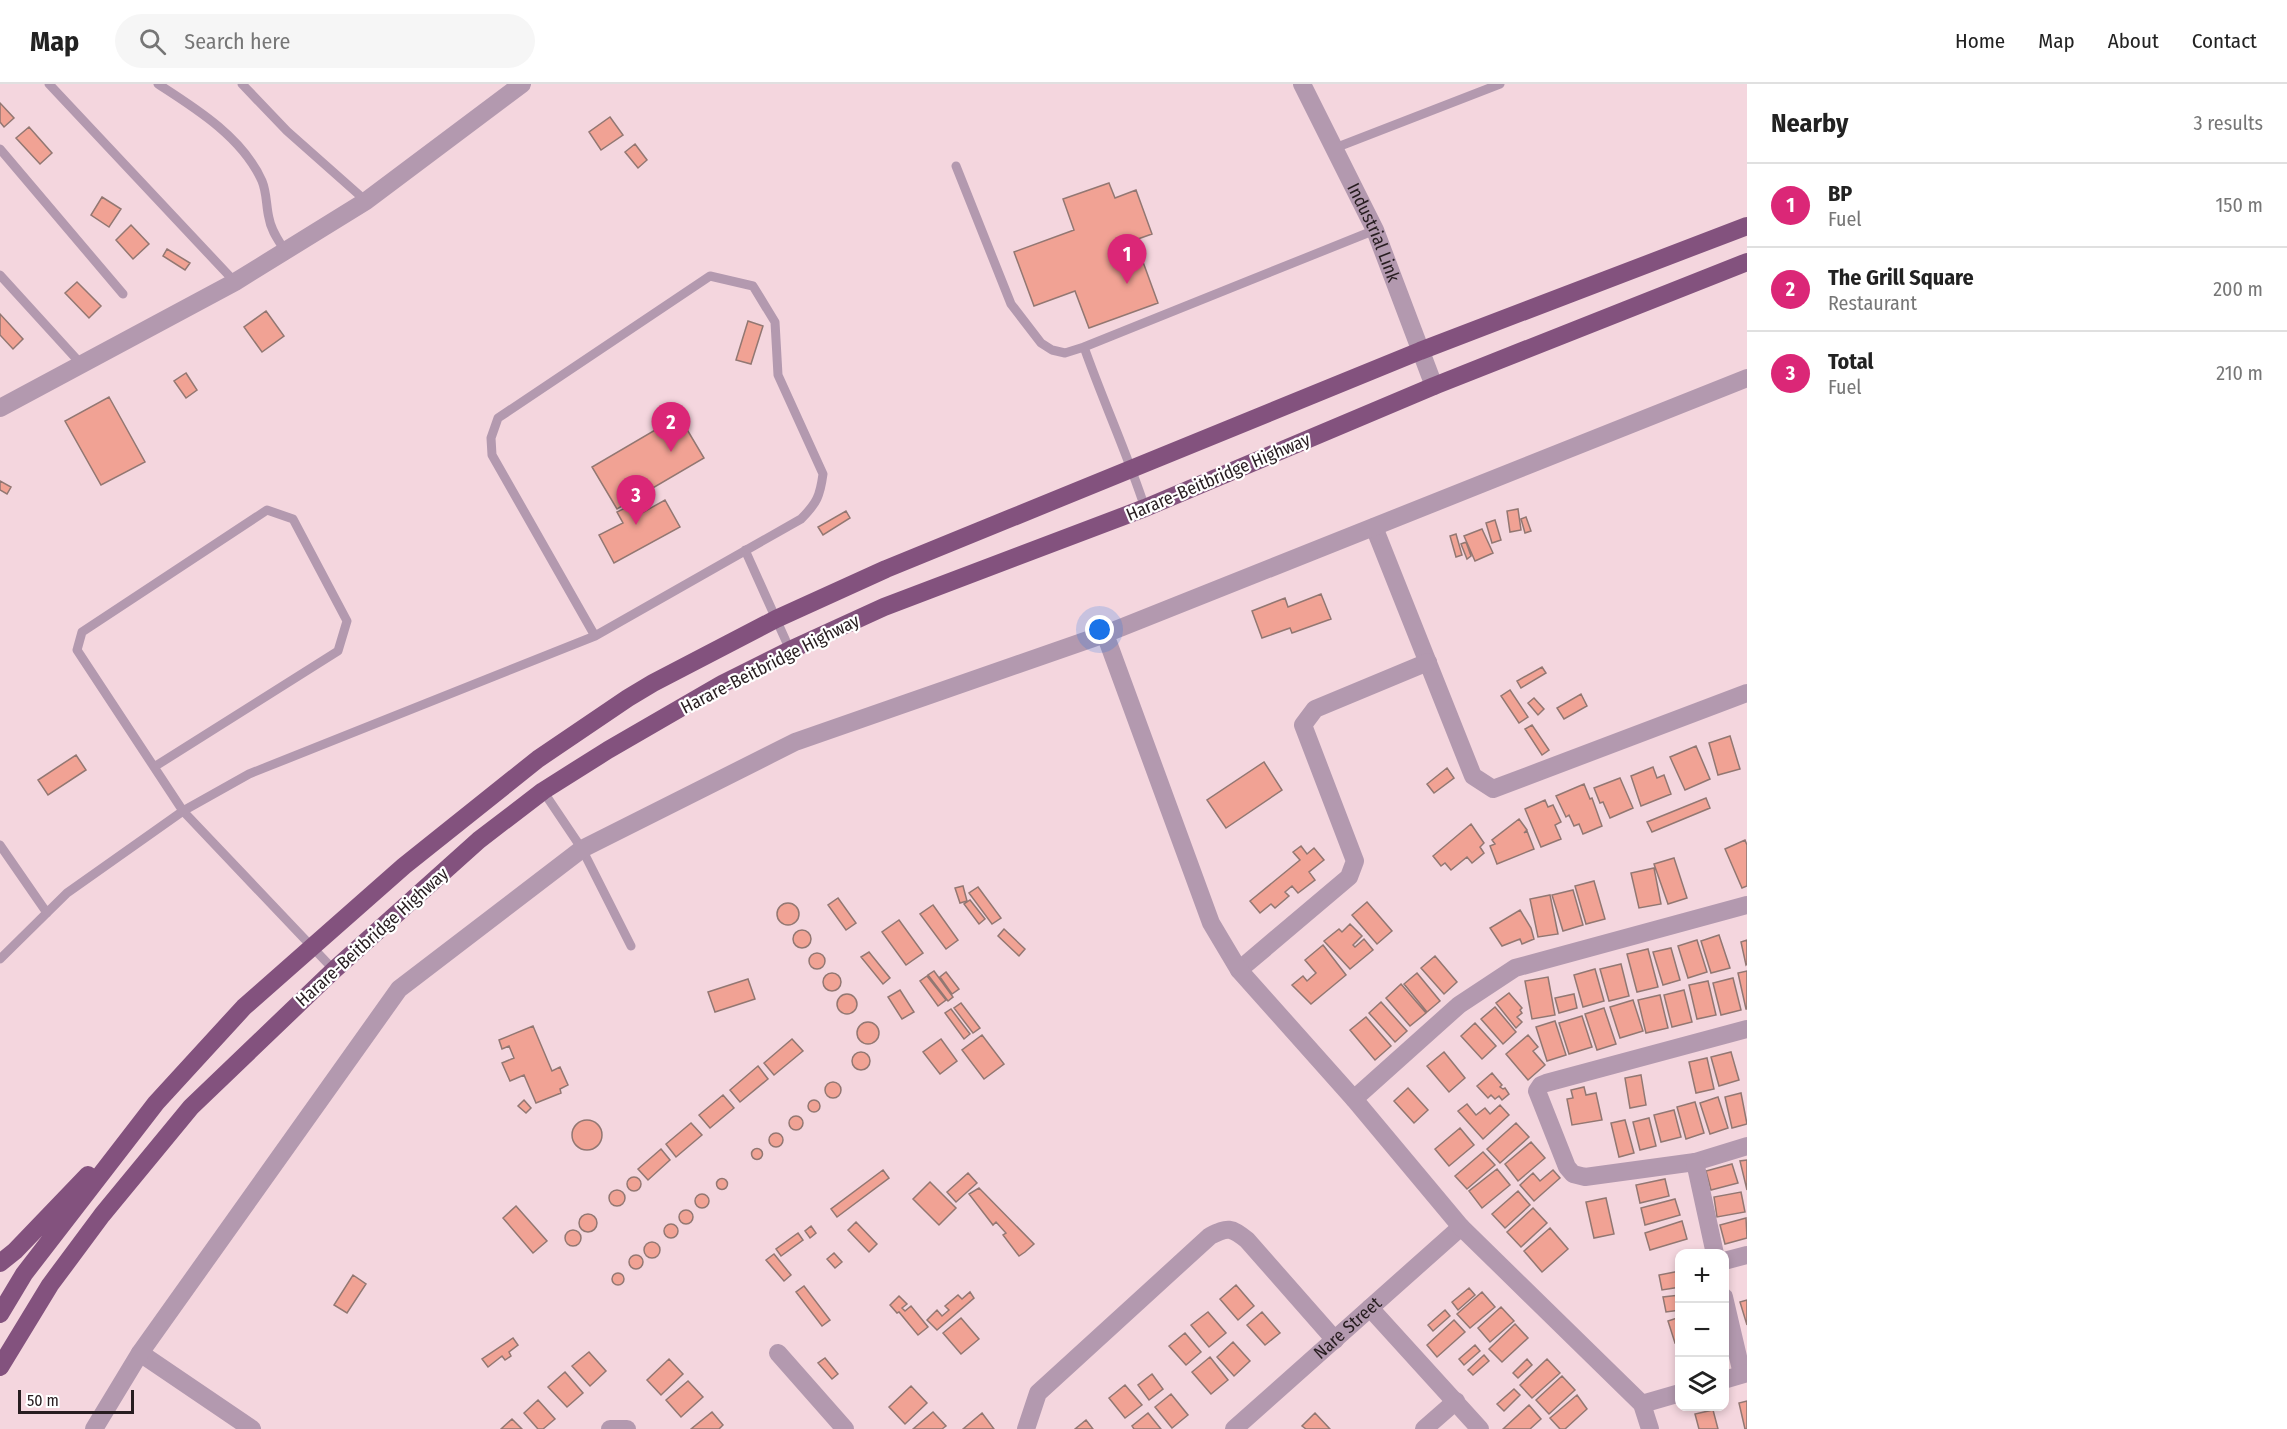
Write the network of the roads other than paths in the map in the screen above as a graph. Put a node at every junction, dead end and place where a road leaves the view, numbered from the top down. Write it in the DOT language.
graph roads {
  1 [pos="49,84"];
  2 [pos="158,84"];
  3 [pos="242,84"];
  4 [pos="522,84"];
  5 [pos="1302,84"];
  6 [pos="1500,84"];
  7 [pos="1335,148"];
  8 [pos="0,149"];
  9 [pos="956,166"];
  10 [pos="366,201"];
  11 [pos="1747,226"];
  12 [pos="1375,230"];
  13 [pos="285,251"];
  14 [pos="1747,262"];
  15 [pos="0,275"];
  16 [pos="236,282"];
  17 [pos="123,294"];
  18 [pos="1084,347"];
  19 [pos="1420,351"];
  20 [pos="82,365"];
  21 [pos="1747,378"];
  22 [pos="1434,386"];
  23 [pos="0,408"];
  24 [pos="1132,468"];
  25 [pos="1146,508"];
  26 [pos="1374,527"];
  27 [pos="745,550"];
  28 [pos="776,619"];
  29 [pos="1105,634"];
  30 [pos="595,636"];
  31 [pos="790,650"];
  32 [pos="1428,662"];
  33 [pos="1747,693"];
  34 [pos="154,767"];
  35 [pos="543,791"];
  36 [pos="183,812"];
  37 [pos="0,845"];
  38 [pos="582,849"];
  39 [pos="1747,905"];
  40 [pos="47,913"];
  41 [pos="314,946"];
  42 [pos="631,946"];
  43 [pos="0,959"];
  44 [pos="334,970"];
  45 [pos="1239,970"];
  46 [pos="1747,1029"];
  47 [pos="1354,1099"];
  48 [pos="156,1103"];
  49 [pos="1747,1146"];
  50 [pos="1695,1162"];
  51 [pos="1461,1227"];
  52 [pos="1713,1249"];
  53 [pos="1747,1255"];
  54 [pos="1729,1260"];
  55 [pos="0,1263"];
  56 [pos="1726,1303"];
  57 [pos="1370,1308"];
  58 [pos="0,1314"];
  59 [pos="1335,1340"];
  60 [pos="140,1353"];
  61 [pos="778,1353"];
  62 [pos="0,1367"];
  63 [pos="1745,1374"];
  64 [pos="1729,1379"];
  65 [pos="1675,1394"];
  66 [pos="1456,1401"];
  67 [pos="1642,1404"];
  68 [pos="94,1429"];
  69 [pos="252,1429"];
  70 [pos="610,1429"];
  71 [pos="627,1429"];
  72 [pos="845,1429"];
  73 [pos="1026,1429"];
  74 [pos="1234,1429"];
  75 [pos="1424,1429"];
  76 [pos="1480,1429"];
  77 [pos="1650,1429"];
  1 -- 16 [label="lane"];
  2 -- 13 [label="lane"];
  3 -- 10 [label="lane"];
  4 -- 10 [label="street"];
  5 -- 7 [label="street, Industrial Link"];
  6 -- 7 [label="lane"];
  7 -- 12 [label="street, Industrial Link"];
  8 -- 17 [label="lane"];
  9 -- 18 [label="lane"];
  10 -- 13 [label="street"];
  11 -- 19 [label="highway, Harare-Beitbridge Highway"];
  12 -- 18 [label="lane"];
  12 -- 19 [label="street, Industrial Link"];
  13 -- 16 [label="street"];
  14 -- 22 [label="highway, Harare-Beitbridge Highway"];
  15 -- 20 [label="lane"];
  16 -- 20 [label="street"];
  18 -- 24 [label="lane"];
  19 -- 22 [label="street, Industrial Link"];
  19 -- 24 [label="highway, Harare-Beitbridge Highway"];
  20 -- 23 [label="street"];
  21 -- 26 [label="street"];
  22 -- 25 [label="highway, Harare-Beitbridge Highway"];
  24 -- 25 [label="lane"];
  24 -- 28 [label="highway, Harare-Beitbridge Highway"];
  25 -- 31 [label="highway, Harare-Beitbridge Highway"];
  26 -- 29 [label="street"];
  26 -- 32 [label="street"];
  27 -- 28 [label="lane"];
  27 -- 30 [label="lane"];
  27 -- 30 [label="lane"];
  28 -- 31 [label="lane"];
  28 -- 41 [label="highway, Harare-Beitbridge Highway"];
  29 -- 38 [label="street"];
  29 -- 45 [label="street"];
  30 -- 36 [label="lane"];
  31 -- 35 [label="highway, Harare-Beitbridge Highway"];
  32 -- 33 [label="street"];
  32 -- 45 [label="street"];
  34 -- 34 [label="lane"];
  34 -- 36 [label="lane"];
  35 -- 38 [label="lane"];
  35 -- 44 [label="highway, Harare-Beitbridge Highway"];
  36 -- 40 [label="lane"];
  36 -- 41 [label="lane"];
  37 -- 40 [label="lane"];
  38 -- 42 [label="lane"];
  38 -- 60 [label="street"];
  39 -- 47 [label="street"];
  40 -- 43 [label="lane"];
  41 -- 44 [label="lane"];
  41 -- 48 [label="highway, Harare-Beitbridge Highway"];
  44 -- 62 [label="highway, Harare-Beitbridge Highway"];
  45 -- 47 [label="street"];
  46 -- 50 [label="street"];
  47 -- 51 [label="street"];
  48 -- 55 [label="highway"];
  48 -- 58 [label="highway, Harare-Beitbridge Highway"];
  49 -- 50 [label="street"];
  50 -- 52 [label="street"];
  51 -- 57 [label="street, Nare Street"];
  51 -- 67 [label="street"];
  53 -- 54 [label="street"];
  56 -- 63 [label="street"];
  57 -- 59 [label="street, Nare Street"];
  57 -- 66 [label="street"];
  59 -- 73 [label="street"];
  59 -- 74 [label="street, Nare Street"];
  60 -- 68 [label="street"];
  60 -- 69 [label="street"];
  61 -- 72 [label="street"];
  63 -- 64 [label="street"];
  65 -- 67 [label="street"];
  66 -- 75 [label="street"];
  66 -- 76 [label="street"];
  67 -- 77 [label="street"];
  70 -- 71 [label="street"];
}
